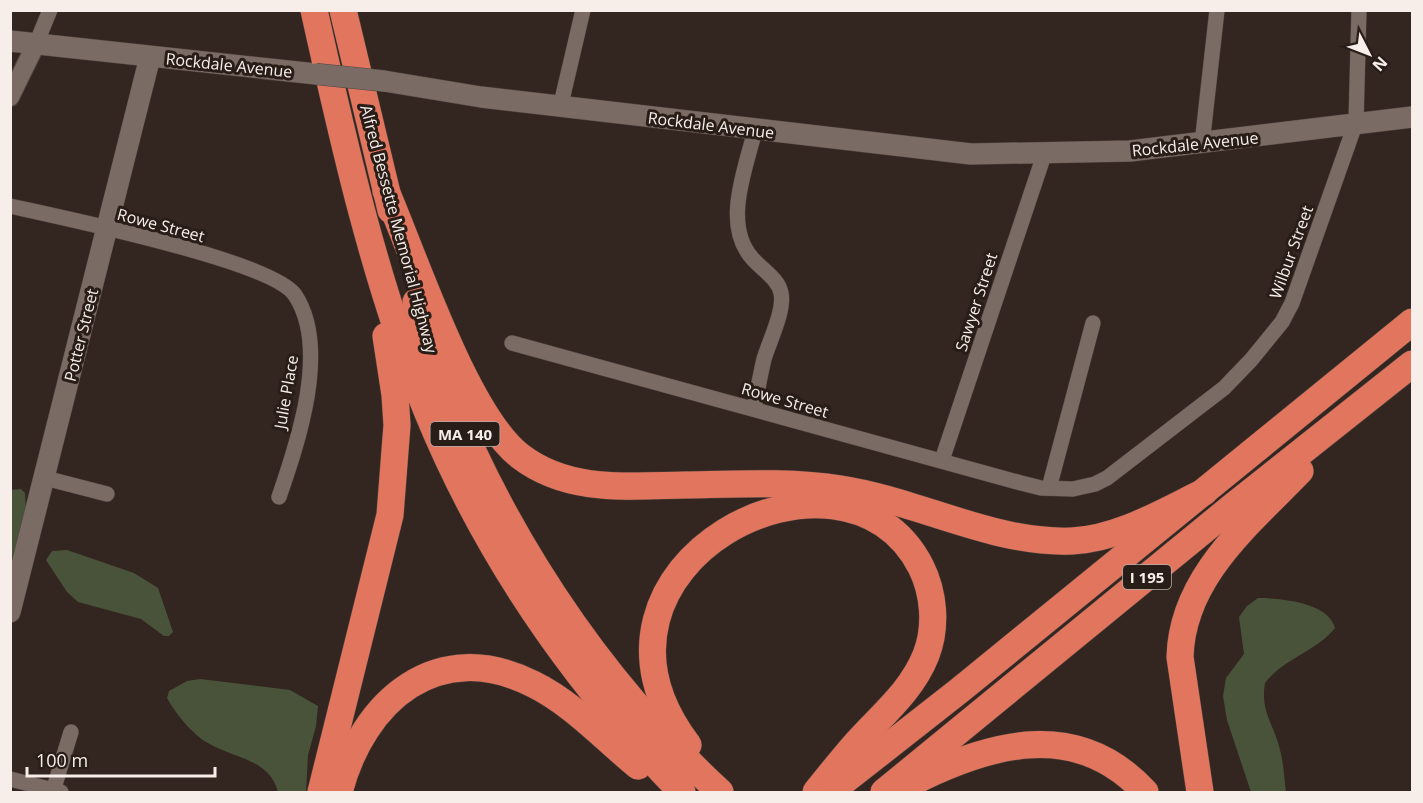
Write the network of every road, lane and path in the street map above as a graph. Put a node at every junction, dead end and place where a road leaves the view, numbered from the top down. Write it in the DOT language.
graph roads {
  1 [pos="50,10"];
  2 [pos="314,10"];
  3 [pos="343,10"];
  4 [pos="583,10"];
  5 [pos="1217,10"];
  6 [pos="1359,10"];
  7 [pos="10,41"];
  8 [pos="36,44"];
  9 [pos="150,57"];
  10 [pos="10,97"];
  11 [pos="561,104"];
  12 [pos="1413,117"];
  13 [pos="1356,122"];
  14 [pos="755,130"];
  15 [pos="1202,144"];
  16 [pos="1044,154"];
  17 [pos="386,191"];
  18 [pos="10,206"];
  19 [pos="106,229"];
  20 [pos="370,237"];
  21 [pos="294,295"];
  22 [pos="1413,322"];
  23 [pos="1093,323"];
  24 [pos="512,343"];
  25 [pos="1413,364"];
  26 [pos="1373,396"];
  27 [pos="754,409"];
  28 [pos="942,460"];
  29 [pos="45,478"];
  30 [pos="1049,488"];
  31 [pos="1203,492"];
  32 [pos="107,494"];
  33 [pos="279,497"];
  34 [pos="10,612"];
  35 [pos="71,732"];
  36 [pos="10,779"];
  37 [pos="57,791"];
  38 [pos="321,792"];
  39 [pos="339,792"];
  40 [pos="674,792"];
  41 [pos="682,792"];
  42 [pos="720,792"];
  43 [pos="727,792"];
  44 [pos="816,792"];
  45 [pos="830,792"];
  46 [pos="884,792"];
  47 [pos="894,792"];
  48 [pos="1145,792"];
  49 [pos="1200,792"];
  1 -- 8 [label="street"];
  2 -- 20 [label="highway, Alfred Bessette Memorial Highway / MA 140"];
  3 -- 17 [label="highway, Alfred Bessette Memorial Highway / MA 140"];
  4 -- 11 [label="street"];
  5 -- 15 [label="street"];
  6 -- 13 [label="street, Wilbur Street"];
  7 -- 8 [label="main road, Rockdale Avenue"];
  8 -- 9 [label="main road, Rockdale Avenue"];
  8 -- 10 [label="street"];
  9 -- 11 [label="main road, Rockdale Avenue, bridge"];
  9 -- 19 [label="main road, Potter Street"];
  11 -- 14 [label="main road, Rockdale Avenue"];
  12 -- 13 [label="main road, Rockdale Avenue"];
  13 -- 15 [label="main road, Rockdale Avenue"];
  13 -- 30 [label="street, Wilbur Street"];
  14 -- 16 [label="main road, Rockdale Avenue"];
  14 -- 27 [label="street"];
  15 -- 16 [label="main road, Rockdale Avenue"];
  16 -- 28 [label="street, Sawyer Street"];
  17 -- 31 [label="highway"];
  17 -- 42 [label="highway, Alfred Bessette Memorial Highway / MA 140"];
  18 -- 19 [label="street, Rowe Street"];
  19 -- 21 [label="street, Rowe Street"];
  19 -- 29 [label="main road, Potter Street"];
  20 -- 38 [label="highway"];
  20 -- 41 [label="highway, Alfred Bessette Memorial Highway / MA 140"];
  21 -- 33 [label="street, Julie Place"];
  22 -- 31 [label="highway, I 195"];
  23 -- 30 [label="street"];
  24 -- 27 [label="street, Rowe Street"];
  25 -- 26 [label="highway, I 195"];
  26 -- 46 [label="highway, I 195"];
  26 -- 49 [label="highway"];
  27 -- 28 [label="street, Rowe Street"];
  28 -- 30 [label="street, Rowe Street"];
  29 -- 32 [label="street"];
  29 -- 34 [label="main road, Potter Street"];
  31 -- 45 [label="highway, I 195"];
  35 -- 37 [label="street"];
  36 -- 37 [label="street"];
  39 -- 40 [label="highway"];
  43 -- 44 [label="highway"];
  47 -- 48 [label="highway"];
}
